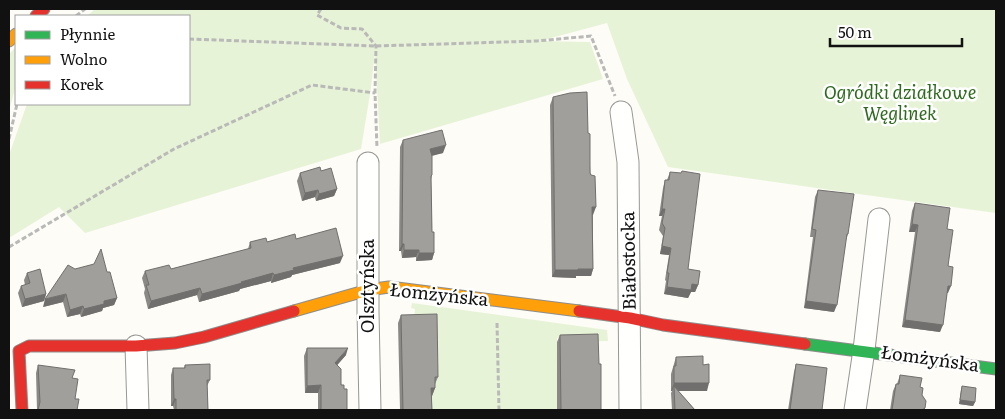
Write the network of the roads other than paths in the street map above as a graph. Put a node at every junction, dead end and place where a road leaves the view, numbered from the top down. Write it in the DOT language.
graph roads {
  1 [pos="618,108"];
  2 [pos="372,157"];
  3 [pos="879,219"];
  4 [pos="368,290"];
  5 [pos="630,318"];
  6 [pos="136,346"];
  7 [pos="864,350"];
  8 [pos="996,369"];
  9 [pos="22,410"];
  10 [pos="138,410"];
  11 [pos="370,410"];
  12 [pos="630,410"];
  13 [pos="855,410"];
  1 -- 5 [label="street, Białostocka"];
  2 -- 4 [label="street, Olsztyńska"];
  3 -- 7 [label="street, Łomżyńska"];
  4 -- 5 [label="street, Łomżyńska"];
  4 -- 6 [label="street, Łomżyńska"];
  4 -- 11 [label="street, Olsztyńska"];
  5 -- 7 [label="street, Łomżyńska"];
  5 -- 12 [label="street, Białostocka"];
  6 -- 9 [label="street, Łomżyńska"];
  6 -- 10 [label="street"];
  7 -- 8 [label="street, Łomżyńska"];
  7 -- 13 [label="street, Łomżyńska"];
}
